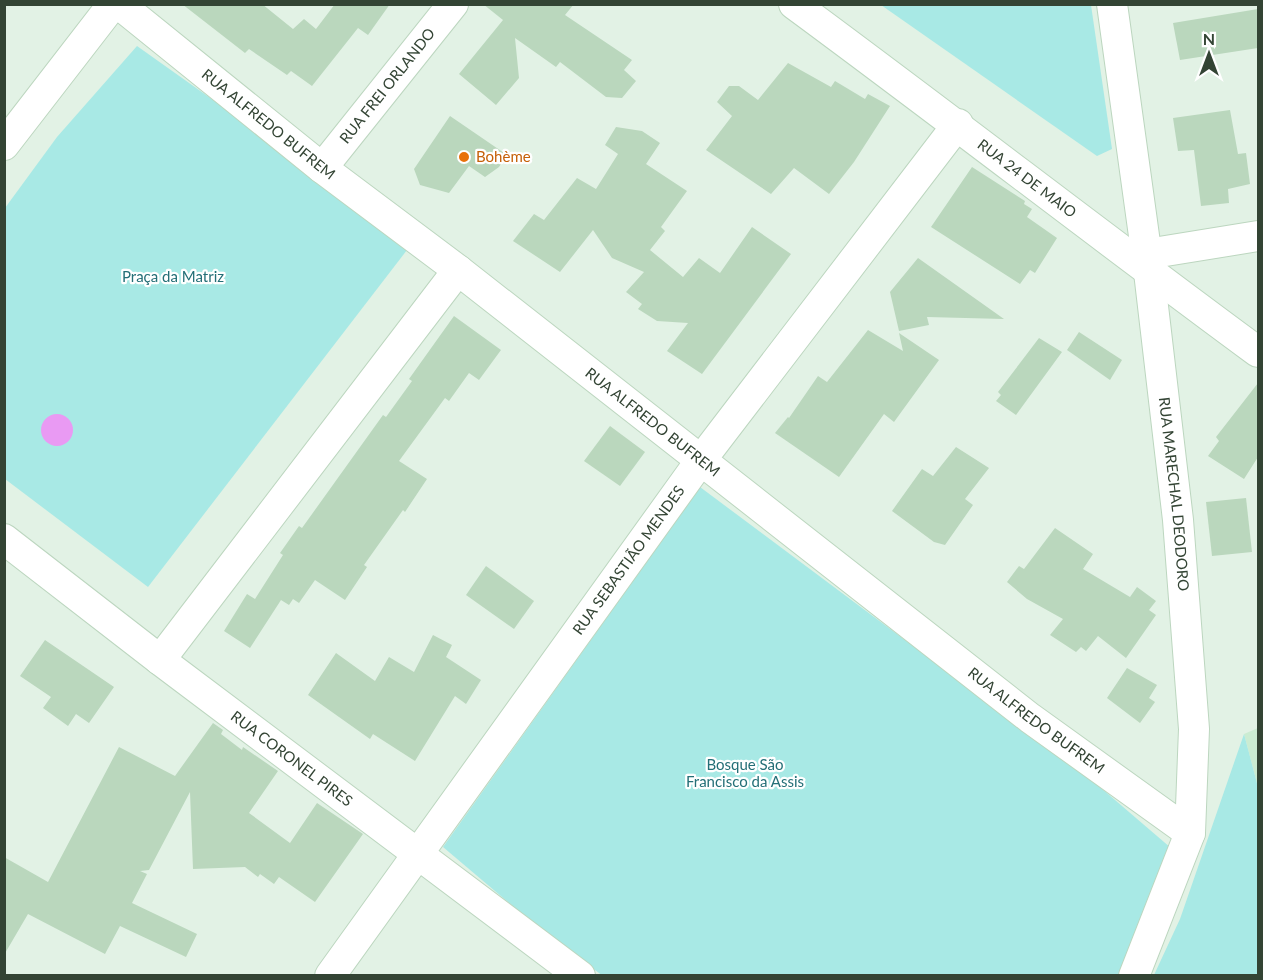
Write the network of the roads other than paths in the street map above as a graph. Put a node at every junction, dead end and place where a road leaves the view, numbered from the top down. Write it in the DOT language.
graph roads {
  1 [pos="112,4"];
  2 [pos="119,4"];
  3 [pos="453,4"];
  4 [pos="794,4"];
  5 [pos="1112,4"];
  6 [pos="958,124"];
  7 [pos="4,145"];
  8 [pos="322,168"];
  9 [pos="1258,236"];
  10 [pos="1148,263"];
  11 [pos="458,270"];
  12 [pos="1258,352"];
  13 [pos="701,460"];
  14 [pos="4,539"];
  15 [pos="160,660"];
  16 [pos="1190,833"];
  17 [pos="418,855"];
  18 [pos="330,975"];
  19 [pos="580,975"];
  20 [pos="1134,975"];
  1 -- 7 [label="street"];
  2 -- 8 [label="street, RUA ALFREDO BUFREM"];
  3 -- 8 [label="street, RUA FREI ORLANDO"];
  4 -- 6 [label="street, RUA 24 DE MAIO"];
  5 -- 10 [label="street, RUA MARECHAL DEODORO"];
  6 -- 10 [label="street, RUA 24 DE MAIO"];
  6 -- 13 [label="street, RUA SEBASTIÃO MENDES"];
  8 -- 11 [label="street, RUA ALFREDO BUFREM"];
  9 -- 10 [label="street"];
  10 -- 12 [label="street, RUA 24 DE MAIO"];
  10 -- 16 [label="street, RUA MARECHAL DEODORO"];
  11 -- 13 [label="street, RUA ALFREDO BUFREM"];
  11 -- 15 [label="street"];
  13 -- 16 [label="street, RUA ALFREDO BUFREM"];
  13 -- 17 [label="street, RUA SEBASTIÃO MENDES"];
  14 -- 15 [label="street, RUA CORONEL PIRES"];
  15 -- 17 [label="street, RUA CORONEL PIRES"];
  16 -- 20 [label="street, RUA MARECHAL DEODORO"];
  17 -- 18 [label="street, RUA SEBASTIÃO MENDES"];
  17 -- 19 [label="street, RUA CORONEL PIRES"];
}
